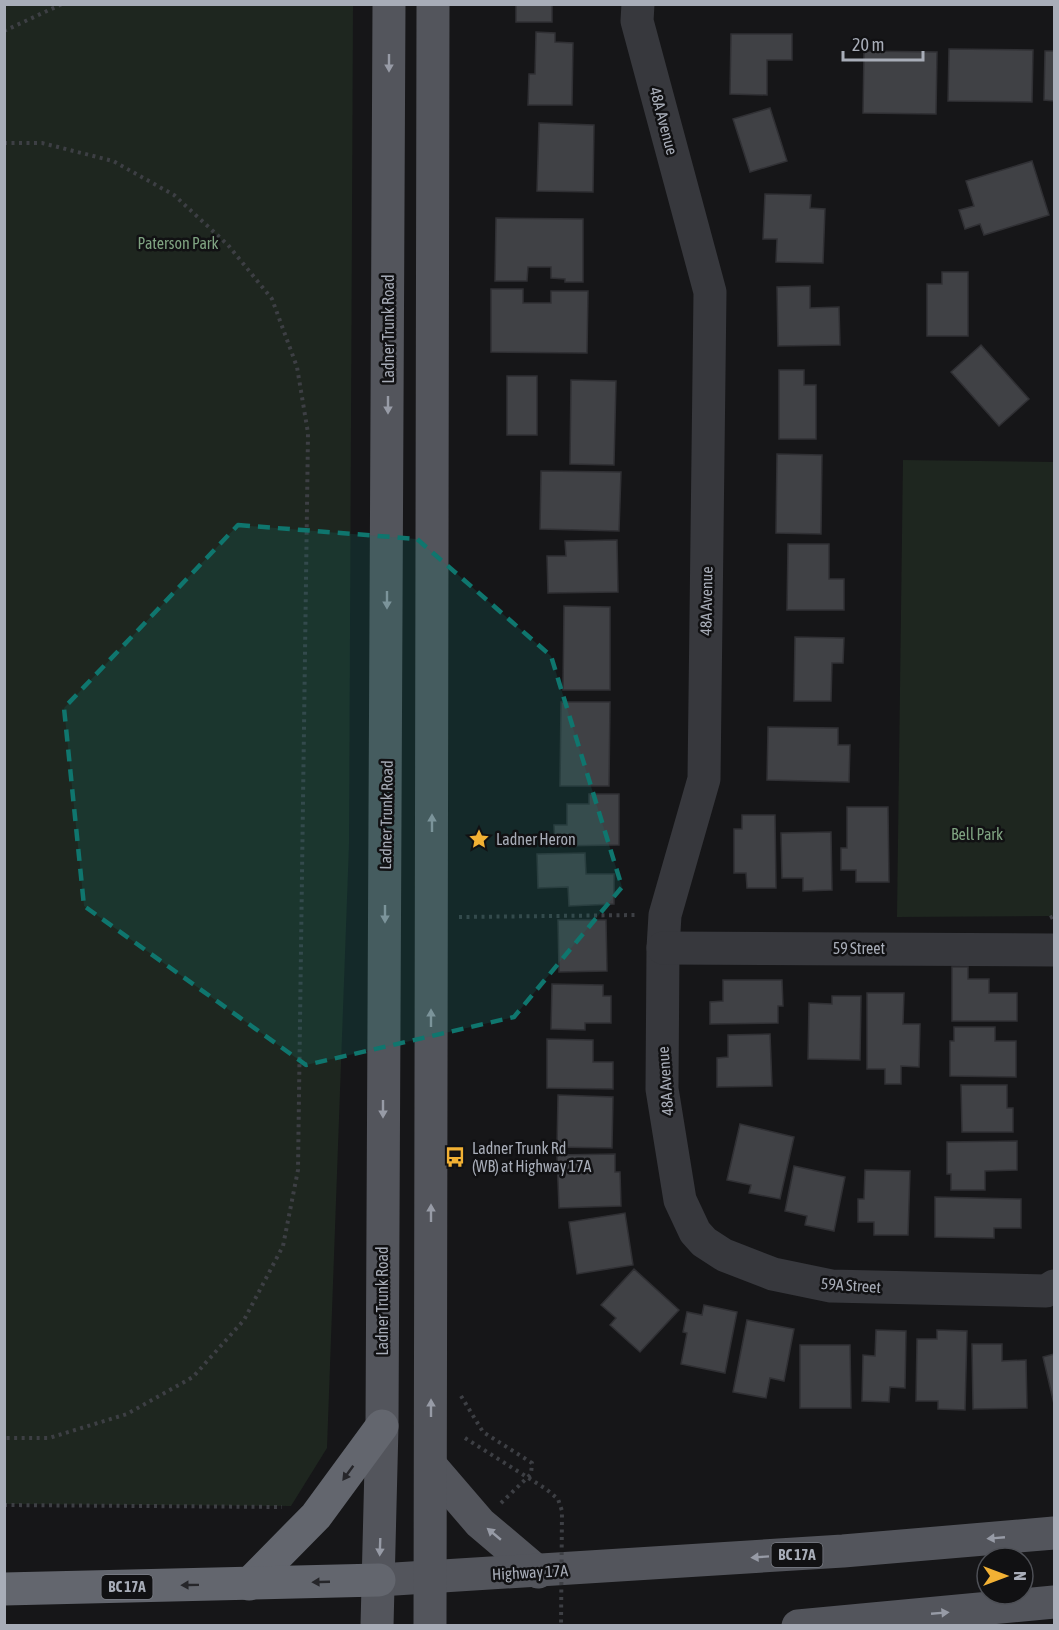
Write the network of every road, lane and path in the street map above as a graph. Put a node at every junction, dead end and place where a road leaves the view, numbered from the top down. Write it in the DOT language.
graph roads {
  1 [pos="62,4"];
  2 [pos="389,4"];
  3 [pos="433,4"];
  4 [pos="638,4"];
  5 [pos="4,30"];
  6 [pos="4,143"];
  7 [pos="665,915"];
  8 [pos="432,918"];
  9 [pos="663,948"];
  10 [pos="1054,950"];
  11 [pos="680,1200"];
  12 [pos="1054,1286"];
  13 [pos="458,1390"];
  14 [pos="382,1426"];
  15 [pos="4,1438"];
  16 [pos="465,1438"];
  17 [pos="431,1466"];
  18 [pos="4,1505"];
  19 [pos="287,1507"];
  20 [pos="494,1510"];
  21 [pos="1054,1533"];
  22 [pos="538,1572"];
  23 [pos="430,1578"];
  24 [pos="379,1580"];
  25 [pos="249,1584"];
  26 [pos="4,1589"];
  27 [pos="1054,1602"];
  28 [pos="377,1626"];
  29 [pos="430,1626"];
  30 [pos="561,1626"];
  31 [pos="798,1626"];
  1 -- 5 [label="path"];
  2 -- 14 [label="main road, Ladner Trunk Road, one-way"];
  8 -- 3 [label="main road, one-way"];
  4 -- 7 [label="street, 48A Avenue"];
  6 -- 15 [label="path"];
  7 -- 8 [label="path"];
  7 -- 9 [label="street, 48A Avenue"];
  17 -- 8 [label="main road, one-way"];
  9 -- 10 [label="street, 59 Street"];
  9 -- 11 [label="street, 48A Avenue"];
  11 -- 12 [label="street, 59A Street"];
  13 -- 20 [label="path"];
  14 -- 24 [label="main road, Ladner Trunk Road, one-way"];
  14 -- 25 [label="highway, one-way"];
  16 -- 30 [label="path, bridge"];
  22 -- 17 [label="main road, one-way"];
  17 -- 23 [label="main road"];
  18 -- 19 [label="path"];
  21 -- 22 [label="main road, Highway 17A / BC 17A, one-way"];
  22 -- 23 [label="main road, Highway 17A / BC 17A"];
  23 -- 24 [label="main road, Highway 17A / BC 17A"];
  23 -- 29 [label="main road"];
  24 -- 25 [label="highway, Highway 17A / BC 17A, one-way"];
  24 -- 28 [label="main road, Ladner Trunk Road"];
  25 -- 26 [label="highway, Highway 17A / BC 17A, one-way"];
  31 -- 27 [label="main road, one-way"];
}
